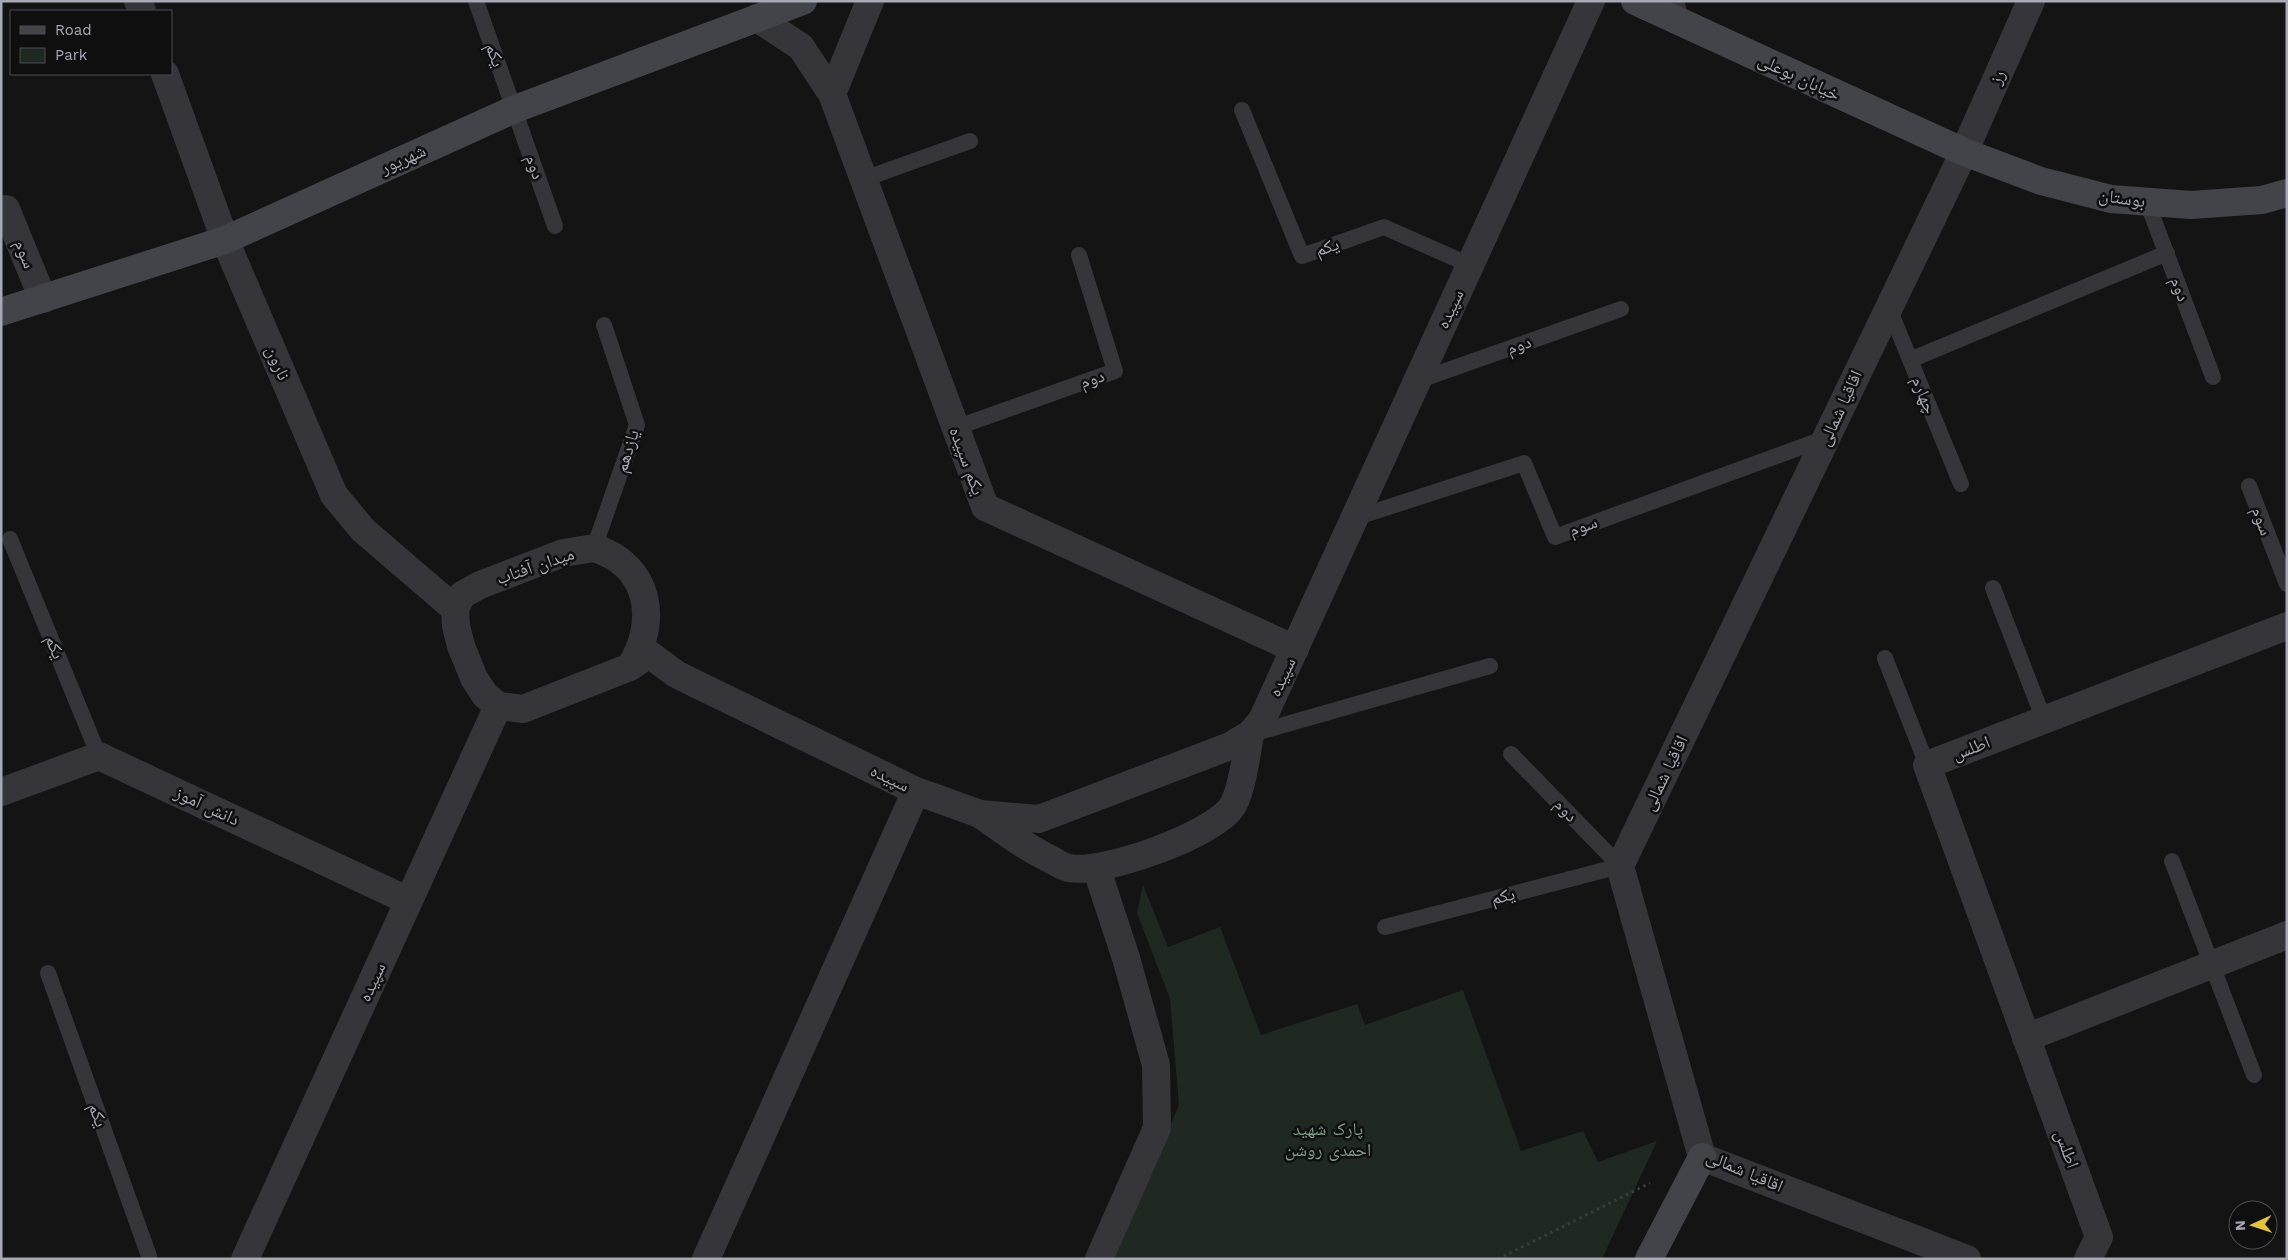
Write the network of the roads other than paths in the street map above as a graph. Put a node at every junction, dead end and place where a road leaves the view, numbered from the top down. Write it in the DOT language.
graph roads {
  1 [pos="476,1"];
  2 [pos="804,1"];
  3 [pos="870,1"];
  4 [pos="1591,1"];
  5 [pos="1635,1"];
  6 [pos="2031,1"];
  7 [pos="1679,12"];
  8 [pos="757,18"];
  9 [pos="165,75"];
  10 [pos="832,94"];
  11 [pos="515,109"];
  12 [pos="1242,110"];
  13 [pos="970,141"];
  14 [pos="1964,152"];
  15 [pos="864,179"];
  16 [pos="2287,193"];
  17 [pos="2147,202"];
  18 [pos="6,209"];
  19 [pos="556,226"];
  20 [pos="225,240"];
  21 [pos="2167,253"];
  22 [pos="1079,255"];
  23 [pos="1470,265"];
  24 [pos="43,299"];
  25 [pos="1888,306"];
  26 [pos="1621,309"];
  27 [pos="1,312"];
  28 [pos="604,325"];
  29 [pos="1910,360"];
  30 [pos="2214,377"];
  31 [pos="1417,381"];
  32 [pos="955,428"];
  33 [pos="1826,438"];
  34 [pos="1961,484"];
  35 [pos="2249,486"];
  36 [pos="1355,518"];
  37 [pos="10,539"];
  38 [pos="594,548"];
  39 [pos="2287,584"];
  40 [pos="1993,588"];
  41 [pos="455,609"];
  42 [pos="2287,626"];
  43 [pos="1295,649"];
  44 [pos="1885,658"];
  45 [pos="1490,666"];
  46 [pos="630,667"];
  47 [pos="498,706"];
  48 [pos="2044,720"];
  49 [pos="1250,734"];
  50 [pos="1511,754"];
  51 [pos="99,756"];
  52 [pos="1927,765"];
  53 [pos="916,791"];
  54 [pos="1,792"];
  55 [pos="980,814"];
  56 [pos="2172,861"];
  57 [pos="1620,866"];
  58 [pos="1096,867"];
  59 [pos="409,901"];
  60 [pos="1385,926"];
  61 [pos="2287,935"];
  62 [pos="2213,964"];
  63 [pos="48,973"];
  64 [pos="2026,1038"];
  65 [pos="2254,1075"];
  66 [pos="1702,1157"];
  67 [pos="148,1258"];
  68 [pos="245,1259"];
  69 [pos="706,1259"];
  70 [pos="1098,1259"];
  71 [pos="1649,1259"];
  72 [pos="1967,1259"];
  73 [pos="2088,1259"];
  1 -- 11 [label="lane, یکم"];
  2 -- 8 [label="street, شهریور"];
  3 -- 10 [label="street"];
  4 -- 23 [label="street, سپیده"];
  5 -- 7 [label="street, خیابان بوعلی"];
  6 -- 14 [label="street, رز"];
  7 -- 14 [label="street, خیابان بوعلی"];
  8 -- 10 [label="street, یکم سپیده"];
  8 -- 11 [label="street, شهریور"];
  9 -- 20 [label="street, نارون"];
  10 -- 15 [label="street, یکم سپیده"];
  11 -- 19 [label="lane, دوم"];
  11 -- 20 [label="street, شهریور"];
  12 -- 23 [label="lane, یکم"];
  13 -- 15 [label="lane"];
  14 -- 17 [label="street, بوستان"];
  14 -- 25 [label="street, اقاقیا شمالی"];
  15 -- 32 [label="street, یکم سپیده"];
  16 -- 17 [label="street, بوستان"];
  17 -- 21 [label="lane, دوم"];
  18 -- 24 [label="street, سوم"];
  20 -- 24 [label="street, شهریور"];
  20 -- 41 [label="street, نارون"];
  21 -- 29 [label="lane"];
  21 -- 30 [label="lane, دوم"];
  22 -- 32 [label="lane, دوم"];
  23 -- 31 [label="street, سپیده"];
  24 -- 27 [label="street, شهریور"];
  25 -- 29 [label="lane, چهارم"];
  25 -- 33 [label="street, اقاقیا شمالی"];
  26 -- 31 [label="lane, دوم"];
  28 -- 38 [label="lane, یازدهم"];
  29 -- 34 [label="lane, چهارم"];
  31 -- 36 [label="street, سپیده"];
  32 -- 43 [label="street, یکم سپیده"];
  33 -- 36 [label="lane, سوم"];
  33 -- 57 [label="street, اقاقیا شمالی"];
  35 -- 39 [label="lane, سوم"];
  36 -- 43 [label="street, سپیده"];
  37 -- 51 [label="lane, یکم"];
  38 -- 41 [label="street, میدان آفتاب"];
  38 -- 46 [label="street, میدان آفتاب"];
  40 -- 48 [label="lane"];
  41 -- 47 [label="street"];
  42 -- 48 [label="street, اطلس"];
  43 -- 49 [label="street, سپیده"];
  44 -- 52 [label="lane"];
  45 -- 49 [label="lane"];
  46 -- 47 [label="street"];
  46 -- 53 [label="street, سپیده"];
  47 -- 59 [label="street, سپیده"];
  48 -- 52 [label="street, اطلس"];
  49 -- 55 [label="street, سپیده"];
  49 -- 58 [label="street"];
  50 -- 57 [label="lane, دوم"];
  51 -- 54 [label="street"];
  51 -- 59 [label="street, دانش آموز"];
  52 -- 64 [label="street, اطلس"];
  53 -- 55 [label="street, سپیده"];
  53 -- 69 [label="street"];
  55 -- 58 [label="street"];
  56 -- 62 [label="lane"];
  57 -- 60 [label="lane, یکم"];
  57 -- 66 [label="street, اقاقیا شمالی"];
  58 -- 70 [label="street"];
  59 -- 68 [label="street, سپیده"];
  61 -- 62 [label="street"];
  62 -- 64 [label="street"];
  62 -- 65 [label="lane"];
  63 -- 67 [label="lane, یکم"];
  64 -- 73 [label="street, اطلس"];
  66 -- 71 [label="street"];
  66 -- 72 [label="street, اقاقیا شمالی"];
}
